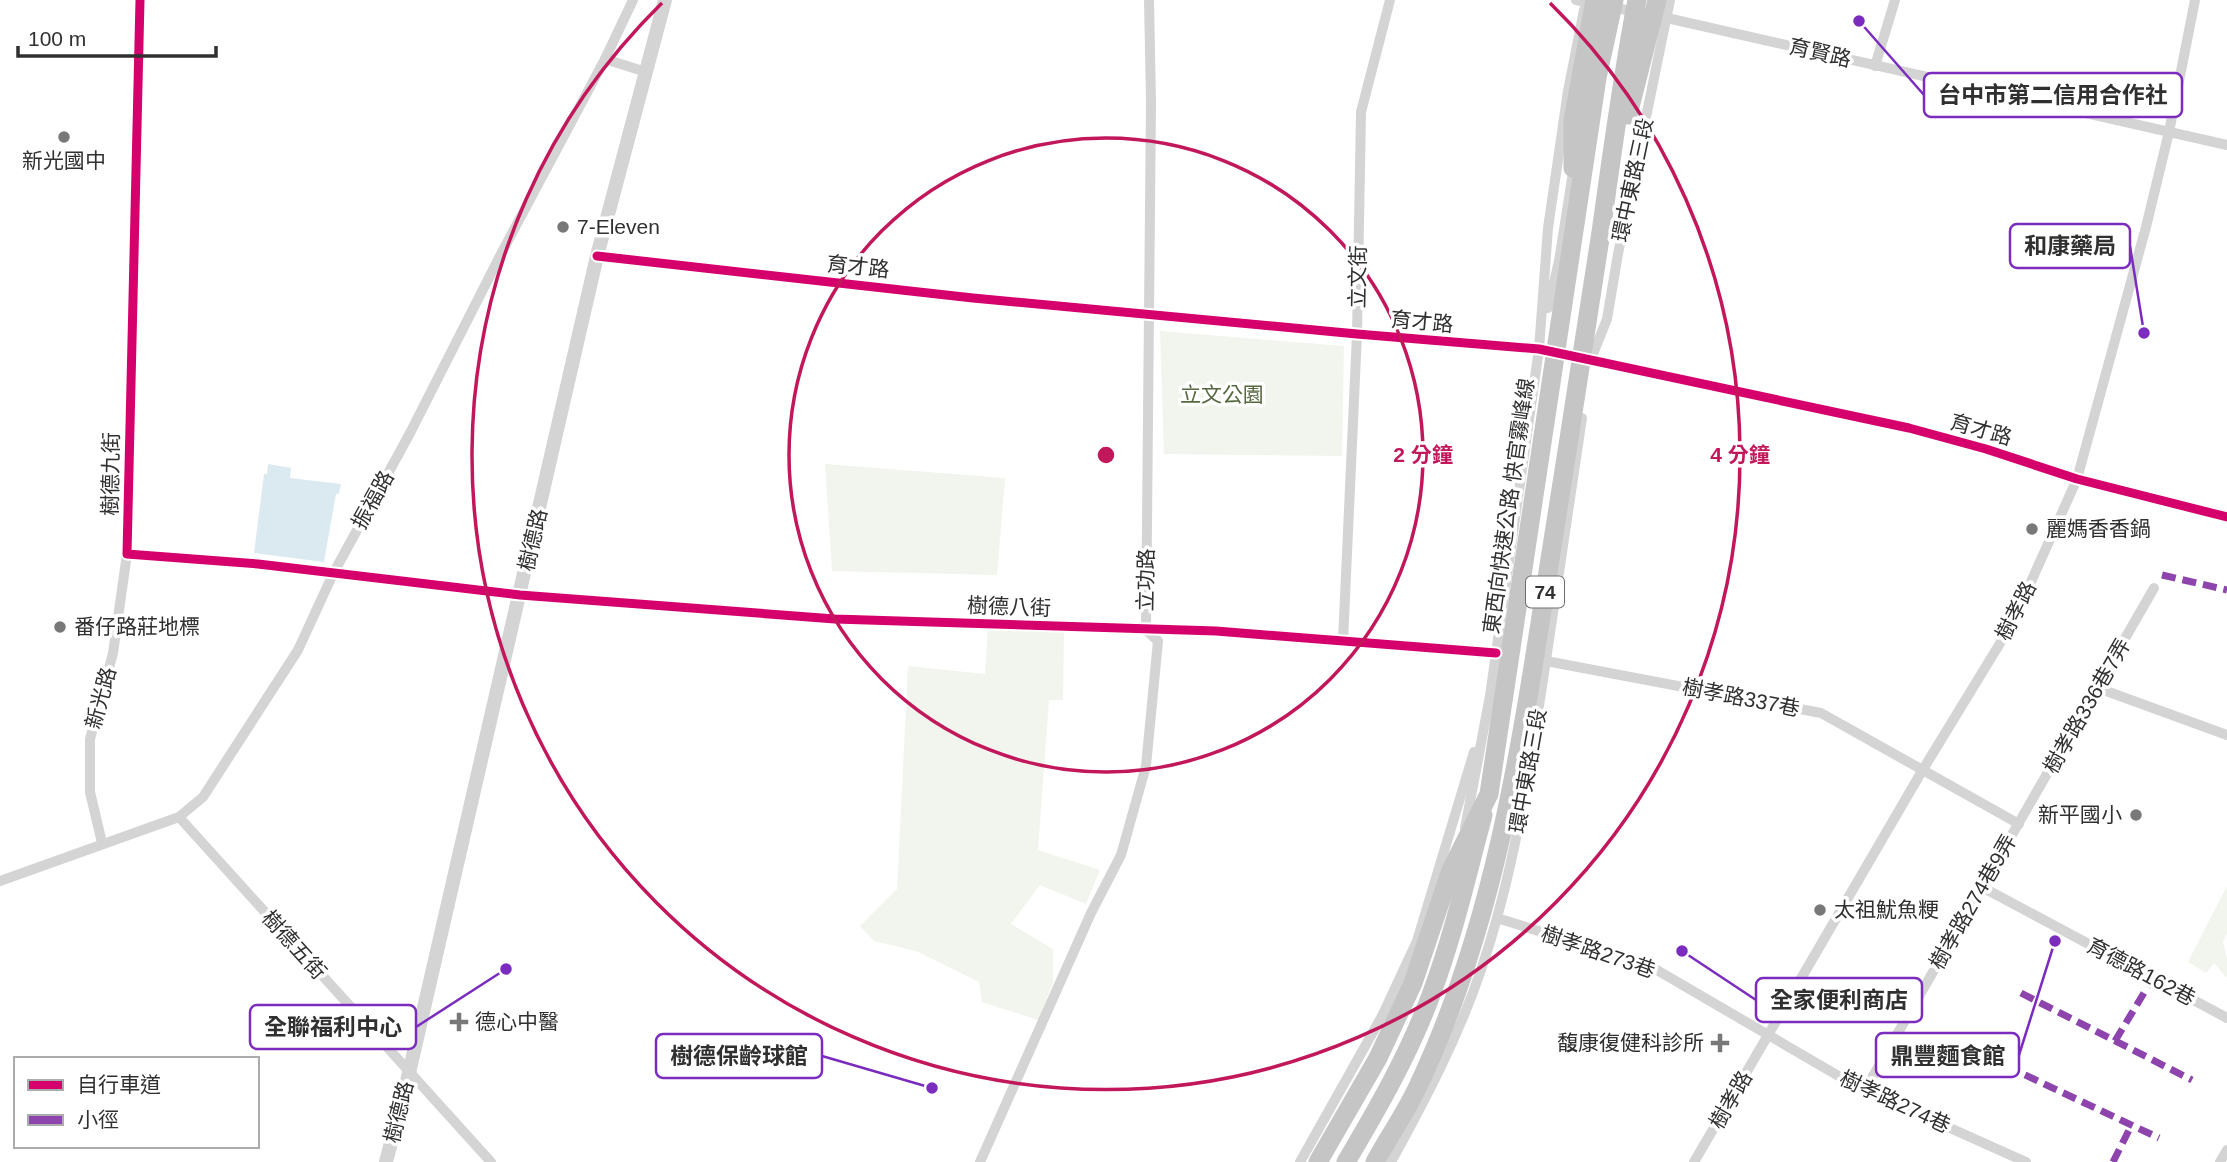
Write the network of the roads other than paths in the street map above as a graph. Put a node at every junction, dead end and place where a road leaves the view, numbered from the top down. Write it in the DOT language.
graph roads {
  1 [pos="140,0"];
  2 [pos="633,0"];
  3 [pos="665,0"];
  4 [pos="1149,0"];
  5 [pos="1390,0"];
  6 [pos="1645,0"];
  7 [pos="1657,0"];
  8 [pos="1670,0"];
  9 [pos="1895,0"];
  10 [pos="2195,0"];
  11 [pos="1595,1"];
  12 [pos="1639,7"];
  13 [pos="1667,18"];
  14 [pos="605,59"];
  15 [pos="1875,66"];
  16 [pos="646,72"];
  17 [pos="2169,132"];
  18 [pos="2227,145"];
  19 [pos="1601,232"];
  20 [pos="597,256"];
  21 [pos="1147,315"];
  22 [pos="1357,334"];
  23 [pos="1539,349"];
  24 [pos="1591,359"];
  25 [pos="2077,479"];
  26 [pos="2227,517"];
  27 [pos="127,554"];
  28 [pos="333,574"];
  29 [pos="2154,588"];
  30 [pos="520,595"];
  31 [pos="1146,630"];
  32 [pos="1343,641"];
  33 [pos="1496,653"];
  34 [pos="1546,661"];
  35 [pos="2098,688"];
  36 [pos="1490,696"];
  37 [pos="2227,735"];
  38 [pos="1922,771"];
  39 [pos="1489,794"];
  40 [pos="179,817"];
  41 [pos="2019,824"];
  42 [pos="102,843"];
  43 [pos="0,881"];
  44 [pos="1982,887"];
  45 [pos="1497,918"];
  46 [pos="2227,1018"];
  47 [pos="1768,1036"];
  48 [pos="409,1073"];
  49 [pos="1865,1090"];
  50 [pos="2227,1150"];
  51 [pos="386,1162"];
  52 [pos="491,1162"];
  53 [pos="980,1162"];
  54 [pos="1300,1162"];
  55 [pos="1318,1162"];
  56 [pos="1327,1162"];
  57 [pos="1346,1162"];
  58 [pos="1375,1162"];
  59 [pos="1391,1162"];
  60 [pos="1694,1162"];
  61 [pos="2026,1162"];
  62 [pos="2220,1162"];
  1 -- 27 [label="street, 樹德九街"];
  2 -- 14 [label="street, 振福路"];
  3 -- 16 [label="street, 樹德路"];
  4 -- 21 [label="street, 立功路"];
  5 -- 22 [label="street, 立文街"];
  6 -- 12 [label="street, 環中東路三段"];
  7 -- 19 [label="highway, bridge"];
  8 -- 13 [label="street, 環中東路三段"];
  9 -- 15 [label="street"];
  10 -- 17 [label="street, 樹孝路"];
  11 -- 12 [label="street, 育賢路"];
  11 -- 23 [label="street"];
  11 -- 23 [label="street"];
  11 -- 39 [label="highway, 東西向快速公路 快官霧峰線 / 74, bridge"];
  12 -- 13 [label="street, 育賢路"];
  12 -- 19 [label="highway, 74, bridge"];
  12 -- 24 [label="street, 環中東路三段"];
  13 -- 15 [label="street, 育賢路"];
  13 -- 24 [label="street, 環中東路三段"];
  14 -- 16 [label="street"];
  14 -- 28 [label="street, 振福路"];
  15 -- 17 [label="street, 育賢路"];
  16 -- 20 [label="street, 樹德路"];
  17 -- 18 [label="street, 育賢路"];
  17 -- 25 [label="street, 樹孝路"];
  19 -- 58 [label="highway, 74, bridge"];
  20 -- 21 [label="street, 育才路"];
  20 -- 30 [label="street, 樹德路"];
  21 -- 22 [label="street, 育才路"];
  21 -- 31 [label="street, 立功路"];
  22 -- 23 [label="street, 育才路"];
  22 -- 32 [label="street, 立文街"];
  23 -- 24 [label="street, 育才路"];
  23 -- 33 [label="street"];
  24 -- 25 [label="street, 育才路"];
  24 -- 34 [label="street, 環中東路三段"];
  25 -- 26 [label="street, 育才路"];
  25 -- 38 [label="street, 樹孝路"];
  27 -- 28 [label="street"];
  27 -- 42 [label="street, 新光路"];
  28 -- 30 [label="street"];
  28 -- 40 [label="street, 振福路"];
  29 -- 35 [label="street, 樹孝路336巷7弄"];
  30 -- 31 [label="street, 樹德八街"];
  30 -- 48 [label="street, 樹德路"];
  31 -- 32 [label="street, 樹德八街"];
  31 -- 53 [label="street, 立功路"];
  32 -- 33 [label="street, 樹德八街"];
  33 -- 36 [label="street"];
  34 -- 38 [label="street, 樹孝路337巷"];
  34 -- 45 [label="street, 環中東路三段"];
  35 -- 37 [label="street"];
  35 -- 41 [label="street, 樹孝路336巷7弄"];
  36 -- 54 [label="street"];
  36 -- 56 [label="street"];
  38 -- 41 [label="street, 樹孝路337巷"];
  38 -- 47 [label="street, 樹孝路"];
  39 -- 55 [label="highway, 74, bridge"];
  39 -- 57 [label="highway, 東西向快速公路 快官霧峰線 / 74, bridge"];
  40 -- 42 [label="street, 振福路"];
  40 -- 48 [label="street, 樹德五街"];
  41 -- 44 [label="street, 樹孝路274巷9弄"];
  42 -- 43 [label="street, 振福路"];
  44 -- 46 [label="street, 育德路162巷"];
  44 -- 49 [label="street, 樹孝路274巷9弄"];
  45 -- 47 [label="street, 樹孝路273巷"];
  45 -- 59 [label="street, 環中東路三段"];
  47 -- 49 [label="street, 樹孝路274巷"];
  47 -- 60 [label="street, 樹孝路"];
  48 -- 51 [label="street, 樹德路"];
  48 -- 52 [label="street, 樹德五街"];
  49 -- 61 [label="street, 樹孝路274巷"];
  50 -- 62 [label="street"];
}
